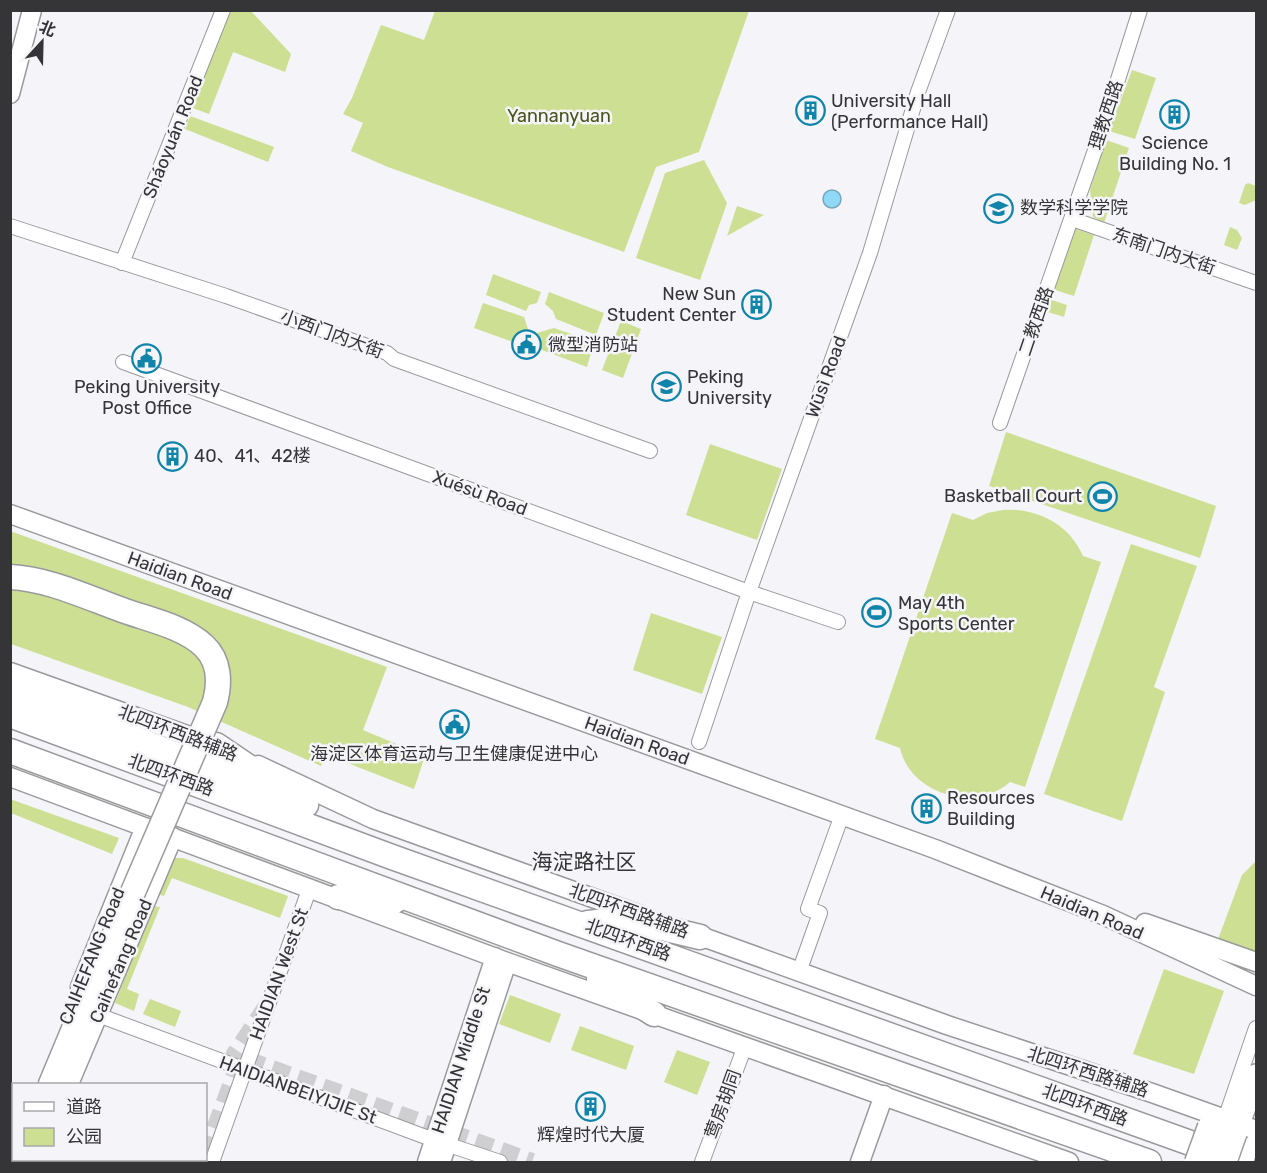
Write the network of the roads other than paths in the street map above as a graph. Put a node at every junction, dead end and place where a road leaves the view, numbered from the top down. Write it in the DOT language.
graph roads {
  1 [pos="32,10"];
  2 [pos="223,10"];
  3 [pos="948,10"];
  4 [pos="1140,10"];
  5 [pos="10,94"];
  6 [pos="1072,219"];
  7 [pos="10,226"];
  8 [pos="122,263"];
  9 [pos="1257,283"];
  10 [pos="123,362"];
  11 [pos="1000,423"];
  12 [pos="650,451"];
  13 [pos="10,514"];
  14 [pos="10,577"];
  15 [pos="749,592"];
  16 [pos="838,622"];
  17 [pos="10,672"];
  18 [pos="10,690"];
  19 [pos="10,715"];
  20 [pos="699,742"];
  21 [pos="216,745"];
  22 [pos="10,751"];
  23 [pos="10,777"];
  24 [pos="306,805"];
  25 [pos="842,815"];
  26 [pos="142,833"];
  27 [pos="170,843"];
  28 [pos="392,857"];
  29 [pos="309,887"];
  30 [pos="338,897"];
  31 [pos="422,903"];
  32 [pos="1103,915"];
  33 [pos="582,924"];
  34 [pos="700,937"];
  35 [pos="558,954"];
  36 [pos="501,959"];
  37 [pos="1257,962"];
  38 [pos="799,972"];
  39 [pos="1257,986"];
  40 [pos="654,1014"];
  41 [pos="89,1016"];
  42 [pos="1257,1028"];
  43 [pos="745,1046"];
  44 [pos="245,1070"];
  45 [pos="1257,1075"];
  46 [pos="40,1083"];
  47 [pos="52,1083"];
  48 [pos="69,1083"];
  49 [pos="884,1095"];
  50 [pos="1236,1134"];
  51 [pos="441,1143"];
  52 [pos="212,1162"];
  53 [pos="427,1162"];
  54 [pos="441,1162"];
  55 [pos="500,1162"];
  56 [pos="702,1162"];
  57 [pos="860,1162"];
  58 [pos="1069,1162"];
  59 [pos="1149,1162"];
  60 [pos="1194,1162"];
  61 [pos="1210,1162"];
  62 [pos="1226,1162"];
  1 -- 5 [label="street"];
  2 -- 8 [label="street, Sháoyuán Road"];
  3 -- 15 [label="street, Wūsì Road"];
  4 -- 6 [label="street, 理教西路"];
  6 -- 9 [label="street, 东南门内大街"];
  6 -- 11 [label="street, 二教西路"];
  7 -- 8 [label="street, 小西门内大街"];
  8 -- 12 [label="street, 小西门内大街"];
  10 -- 15 [label="street, Xuésù Road"];
  13 -- 25 [label="street, Haidian Road"];
  14 -- 41 [label="highway, bridge"];
  15 -- 16 [label="street, Xuésù Road"];
  15 -- 20 [label="street, Wūsì Road"];
  17 -- 21 [label="street, 北四环西路辅路"];
  18 -- 24 [label="highway"];
  19 -- 28 [label="highway, 北四环西路"];
  21 -- 24 [label="highway"];
  21 -- 34 [label="street, 北四环西路辅路"];
  22 -- 31 [label="highway, 北四环西路"];
  23 -- 26 [label="street"];
  24 -- 28 [label="highway"];
  25 -- 32 [label="street, Haidian Road"];
  25 -- 38 [label="street"];
  26 -- 27 [label="street"];
  26 -- 46 [label="street, CAIHEFANG Road"];
  27 -- 29 [label="street"];
  27 -- 41 [label="street, Caihefang Road"];
  28 -- 33 [label="highway, 北四环西路"];
  29 -- 30 [label="street"];
  29 -- 44 [label="street, HAIDIAN West St"];
  30 -- 31 [label="highway"];
  30 -- 36 [label="street"];
  31 -- 35 [label="highway, 北四环西路"];
  32 -- 37 [label="street"];
  32 -- 39 [label="street, Haidian Road"];
  33 -- 34 [label="highway"];
  33 -- 50 [label="highway, 北四环西路"];
  34 -- 38 [label="street, 北四环西路辅路"];
  35 -- 40 [label="highway"];
  35 -- 59 [label="highway, 北四环西路"];
  36 -- 40 [label="street"];
  36 -- 51 [label="street, HAIDIAN Middle St"];
  38 -- 50 [label="street, 北四环西路辅路"];
  40 -- 43 [label="street"];
  41 -- 44 [label="street, HAIDIANBEIYIJIE St"];
  41 -- 47 [label="highway"];
  41 -- 48 [label="street, Caihefang Road"];
  42 -- 50 [label="street"];
  43 -- 49 [label="street"];
  43 -- 56 [label="street, 莺房胡同"];
  44 -- 51 [label="street, HAIDIANBEIYIJIE St"];
  44 -- 52 [label="street, HAIDIAN West St"];
  45 -- 50 [label="main road"];
  49 -- 57 [label="street"];
  49 -- 58 [label="street"];
  50 -- 60 [label="street, bridge"];
  50 -- 61 [label="street, bridge"];
  50 -- 62 [label="main road, bridge"];
  51 -- 53 [label="street, HAIDIAN Middle St"];
  51 -- 54 [label="street, HAIDIAN Middle St"];
  51 -- 55 [label="street, HAIDIANBEIYIJIE St"];
}
